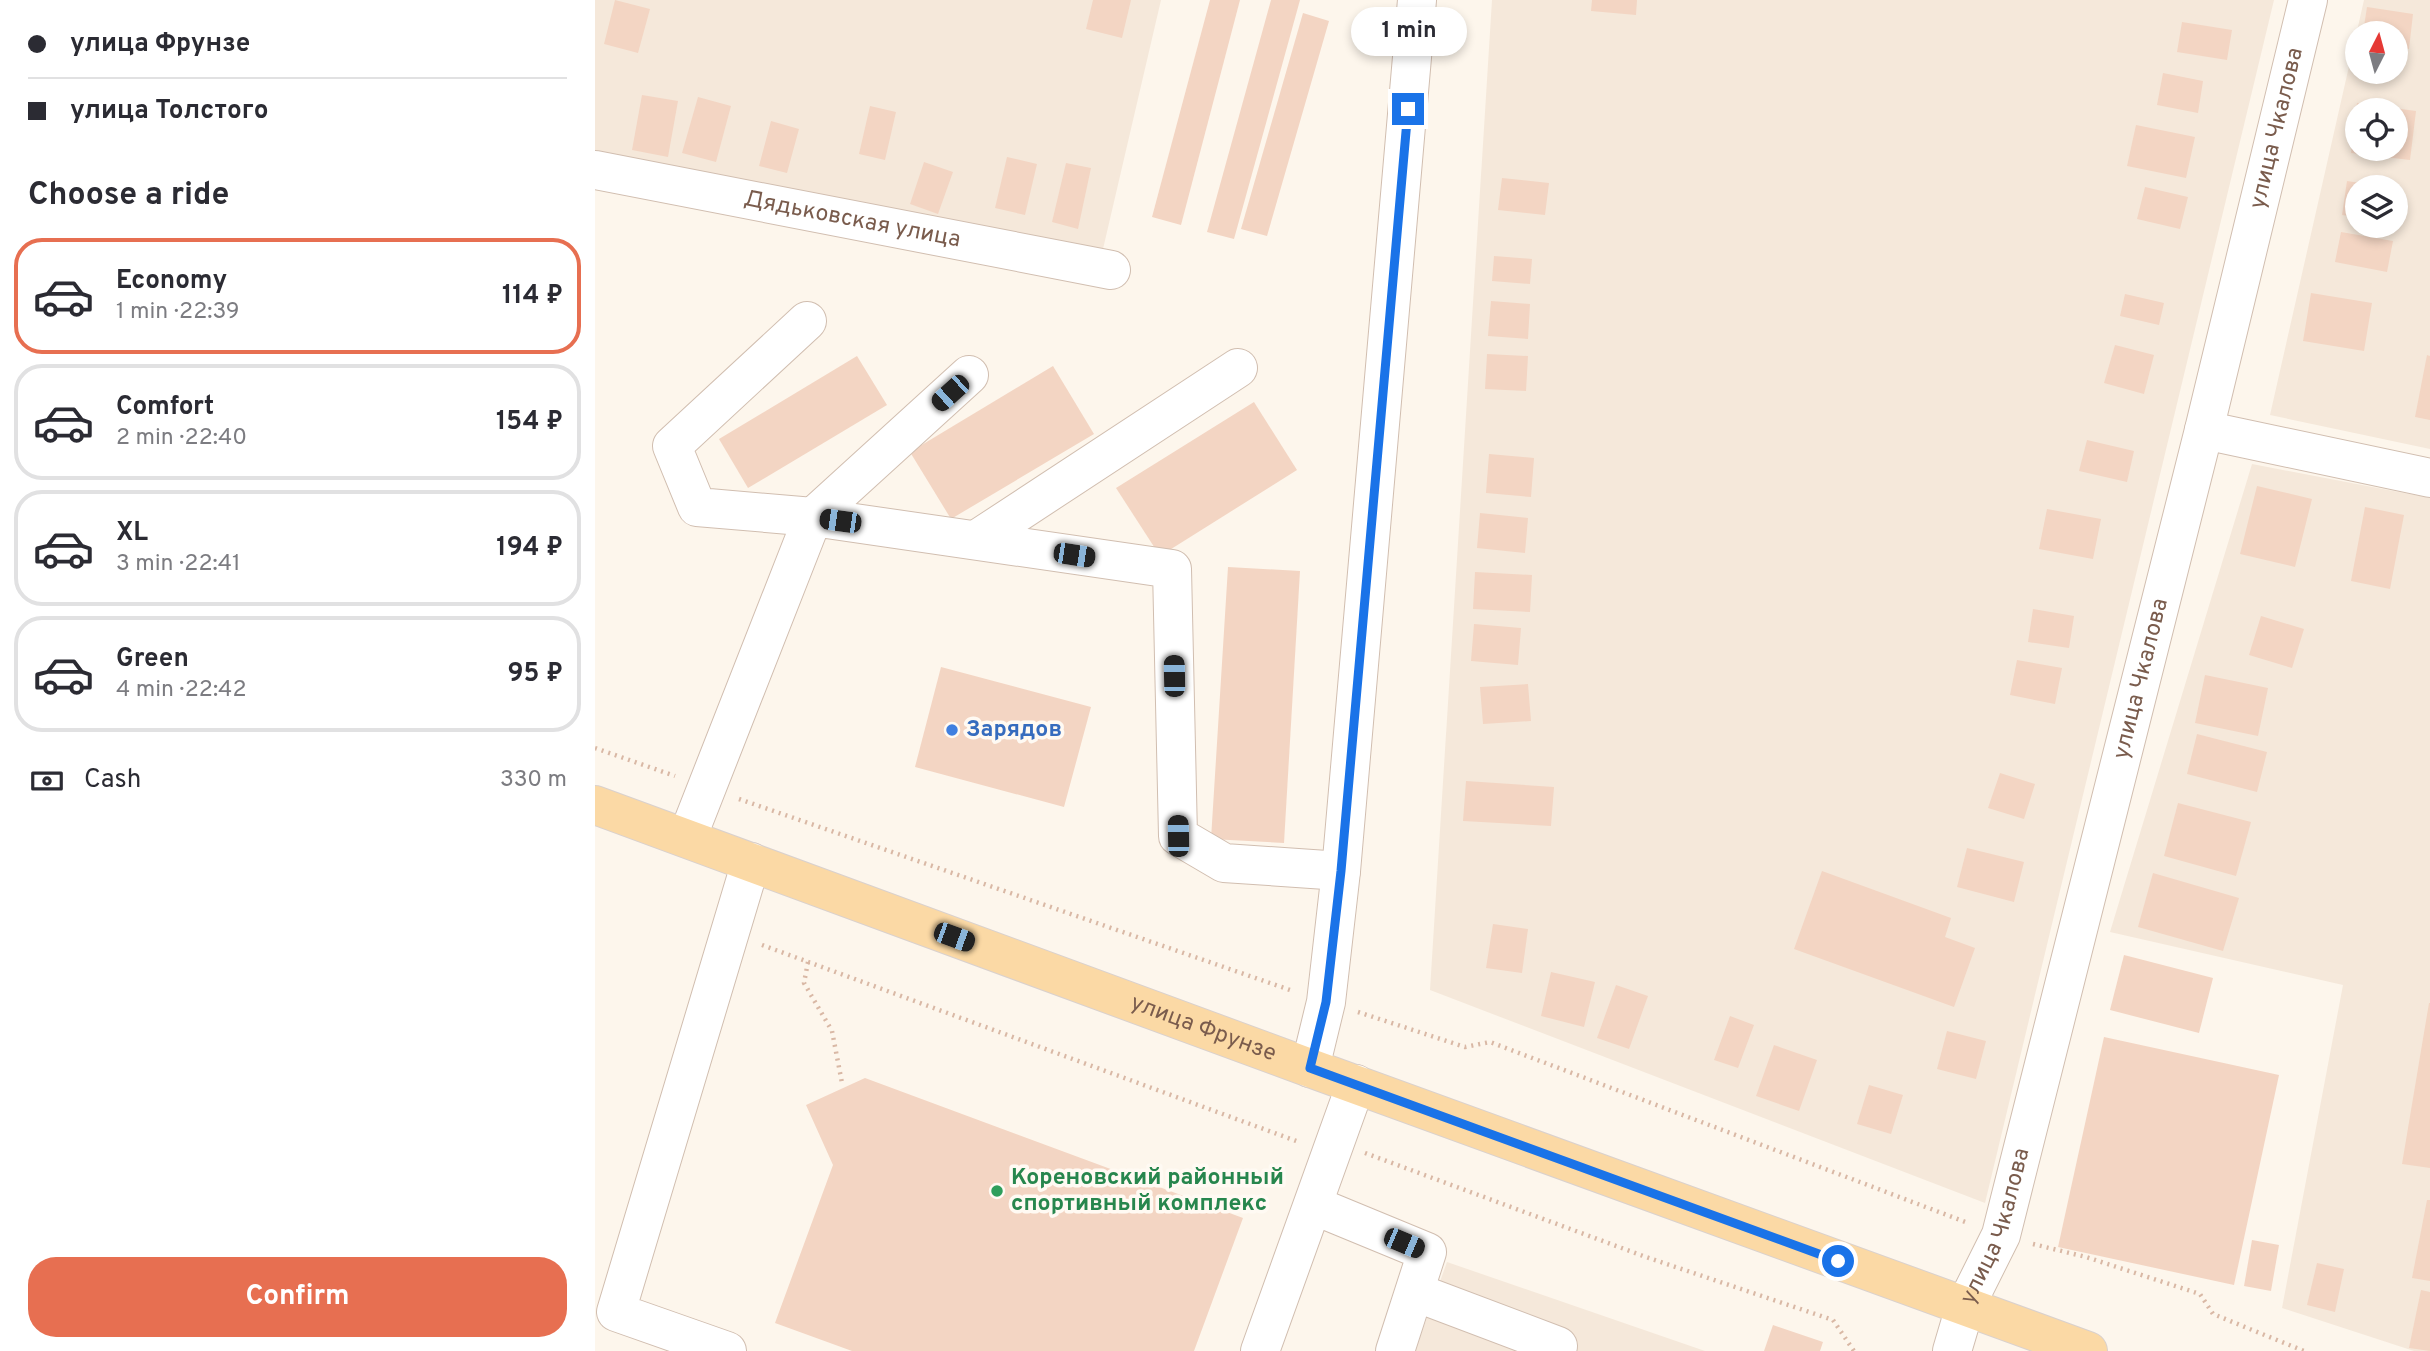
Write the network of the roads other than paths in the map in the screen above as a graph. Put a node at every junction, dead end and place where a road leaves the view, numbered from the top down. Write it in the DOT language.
graph roads {
  1 [pos="1417,0"];
  2 [pos="2308,0"];
  3 [pos="595,170"];
  4 [pos="1111,270"];
  5 [pos="807,321"];
  6 [pos="1238,368"];
  7 [pos="969,375"];
  8 [pos="2204,430"];
  9 [pos="2430,478"];
  10 [pos="813,517"];
  11 [pos="976,540"];
  12 [pos="595,805"];
  13 [pos="687,838"];
  14 [pos="751,862"];
  15 [pos="1341,871"];
  16 [pos="1310,1068"];
  17 [pos="1356,1084"];
  18 [pos="1313,1205"];
  19 [pos="1415,1292"];
  20 [pos="1965,1307"];
  21 [pos="605,1323"];
  22 [pos="1563,1349"];
  23 [pos="727,1351"];
  24 [pos="1261,1351"];
  25 [pos="1395,1351"];
  26 [pos="1952,1351"];
  27 [pos="2088,1351"];
  1 -- 15 [label="street"];
  2 -- 8 [label="street, улица Чкалова"];
  3 -- 4 [label="street, Дядьковская улица"];
  5 -- 10 [label="street"];
  6 -- 11 [label="street"];
  7 -- 10 [label="street"];
  8 -- 9 [label="street"];
  8 -- 20 [label="street, улица Чкалова"];
  10 -- 11 [label="street"];
  10 -- 13 [label="street"];
  11 -- 15 [label="street"];
  12 -- 13 [label="main road, улица Фрунзе"];
  13 -- 14 [label="main road, улица Фрунзе"];
  14 -- 16 [label="main road, улица Фрунзе"];
  14 -- 21 [label="street"];
  15 -- 16 [label="street"];
  16 -- 17 [label="main road, улица Фрунзе"];
  17 -- 18 [label="street"];
  17 -- 20 [label="main road, улица Фрунзе"];
  18 -- 19 [label="street"];
  18 -- 24 [label="street"];
  19 -- 22 [label="street"];
  19 -- 25 [label="street"];
  20 -- 26 [label="street, улица Чкалова"];
  20 -- 27 [label="main road, улица Фрунзе"];
  21 -- 23 [label="street"];
}
